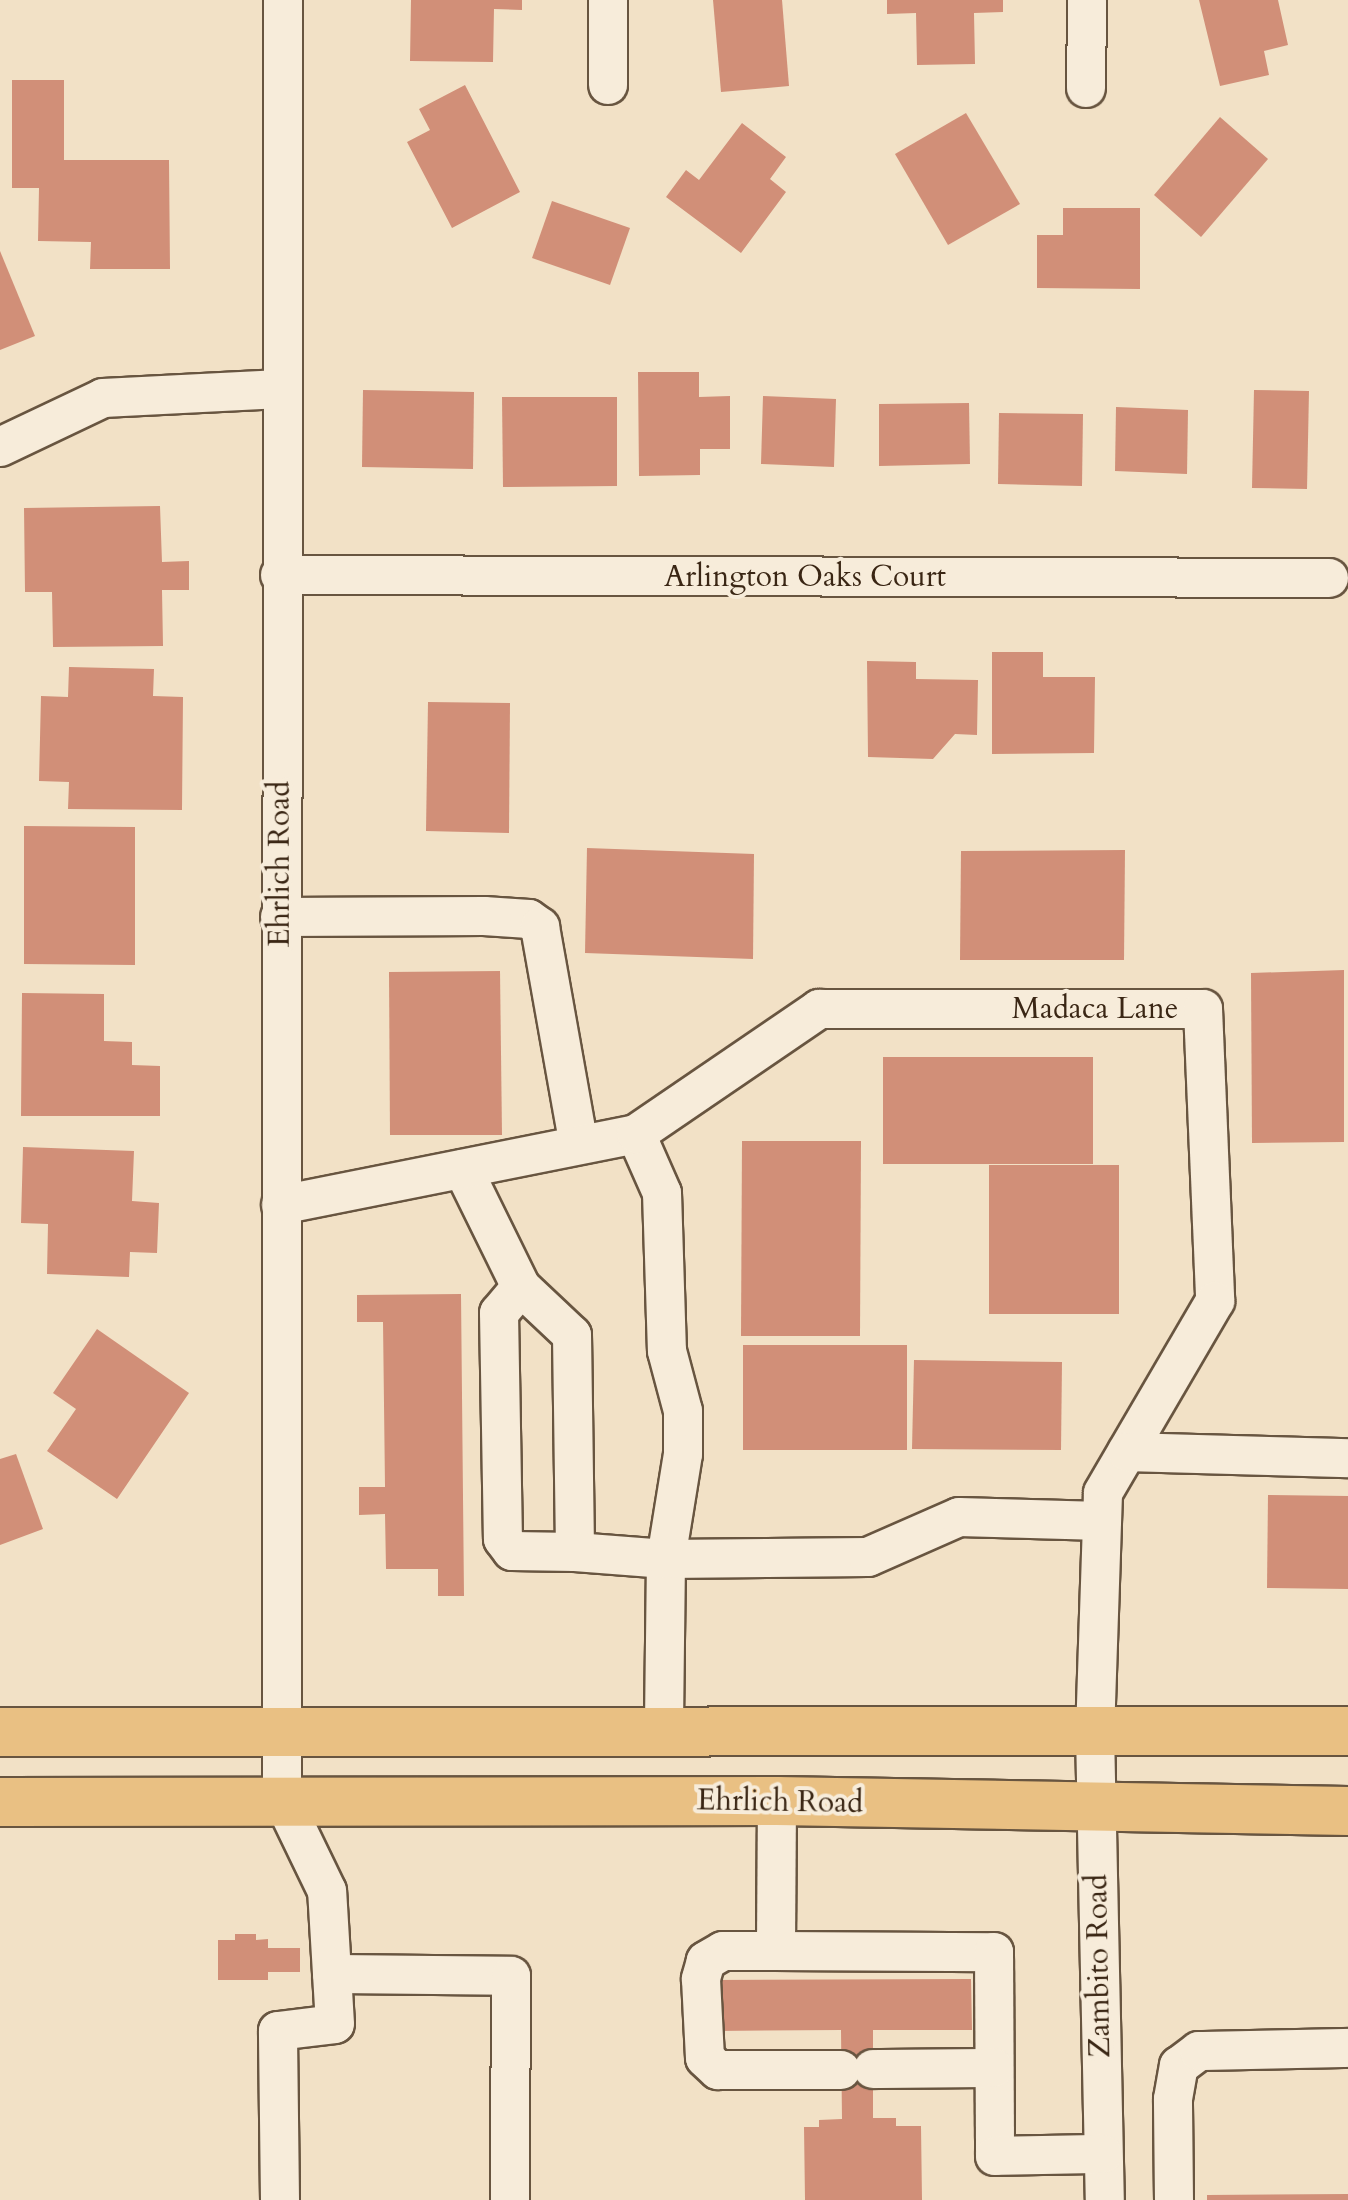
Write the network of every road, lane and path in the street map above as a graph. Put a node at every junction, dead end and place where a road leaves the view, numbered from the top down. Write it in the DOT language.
graph roads {
  1 [pos="283,0"];
  2 [pos="608,0"];
  3 [pos="1087,0"];
  4 [pos="608,84"];
  5 [pos="1086,88"];
  6 [pos="281,388"];
  7 [pos="0,446"];
  8 [pos="280,575"];
  9 [pos="1329,578"];
  10 [pos="280,917"];
  11 [pos="636,1134"];
  12 [pos="579,1146"];
  13 [pos="463,1169"];
  14 [pos="280,1205"];
  15 [pos="521,1287"];
  16 [pos="1127,1452"];
  17 [pos="1348,1458"];
  18 [pos="1102,1521"];
  19 [pos="574,1552"];
  20 [pos="666,1559"];
  21 [pos="280,1729"];
  22 [pos="1348,1731"];
  23 [pos="0,1732"];
  24 [pos="1095,1732"];
  25 [pos="664,1733"];
  26 [pos="282,1798"];
  27 [pos="777,1801"];
  28 [pos="0,1802"];
  29 [pos="1096,1806"];
  30 [pos="1348,1811"];
  31 [pos="776,1951"];
  32 [pos="332,1974"];
  33 [pos="1348,2048"];
  34 [pos="994,2068"];
  35 [pos="1104,2154"];
  36 [pos="280,2200"];
  37 [pos="510,2200"];
  38 [pos="1104,2200"];
  39 [pos="1174,2200"];
  1 -- 6 [label="street, Ehrlich Road"];
  2 -- 4 [label="street"];
  3 -- 5 [label="street"];
  6 -- 7 [label="street"];
  6 -- 8 [label="street, Ehrlich Road"];
  8 -- 9 [label="street, Arlington Oaks Court"];
  8 -- 10 [label="street, Ehrlich Road"];
  10 -- 12 [label="street"];
  10 -- 14 [label="street, Ehrlich Road"];
  11 -- 12 [label="street, Madaca Lane"];
  11 -- 16 [label="street, Madaca Lane"];
  11 -- 20 [label="street"];
  12 -- 13 [label="street, Madaca Lane"];
  13 -- 14 [label="street, Madaca Lane"];
  13 -- 15 [label="street"];
  14 -- 21 [label="street, Ehrlich Road"];
  15 -- 19 [label="street"];
  15 -- 19 [label="street"];
  16 -- 17 [label="street"];
  16 -- 18 [label="street, Madaca Lane"];
  18 -- 20 [label="street"];
  18 -- 24 [label="street, Madaca Lane"];
  19 -- 20 [label="street"];
  20 -- 25 [label="street"];
  21 -- 23 [label="main road"];
  21 -- 25 [label="main road"];
  21 -- 26 [label="street, Ehrlich Road"];
  22 -- 24 [label="main road"];
  24 -- 25 [label="main road"];
  24 -- 29 [label="street, Zambito Road"];
  26 -- 27 [label="main road, Ehrlich Road"];
  26 -- 28 [label="main road"];
  26 -- 32 [label="street"];
  27 -- 29 [label="main road, Ehrlich Road"];
  27 -- 31 [label="street"];
  29 -- 30 [label="main road, Ehrlich Road"];
  29 -- 35 [label="street, Zambito Road"];
  31 -- 34 [label="street"];
  31 -- 34 [label="street"];
  32 -- 36 [label="street"];
  32 -- 37 [label="street"];
  33 -- 39 [label="street"];
  34 -- 35 [label="street"];
  35 -- 38 [label="street, Zambito Road"];
}
